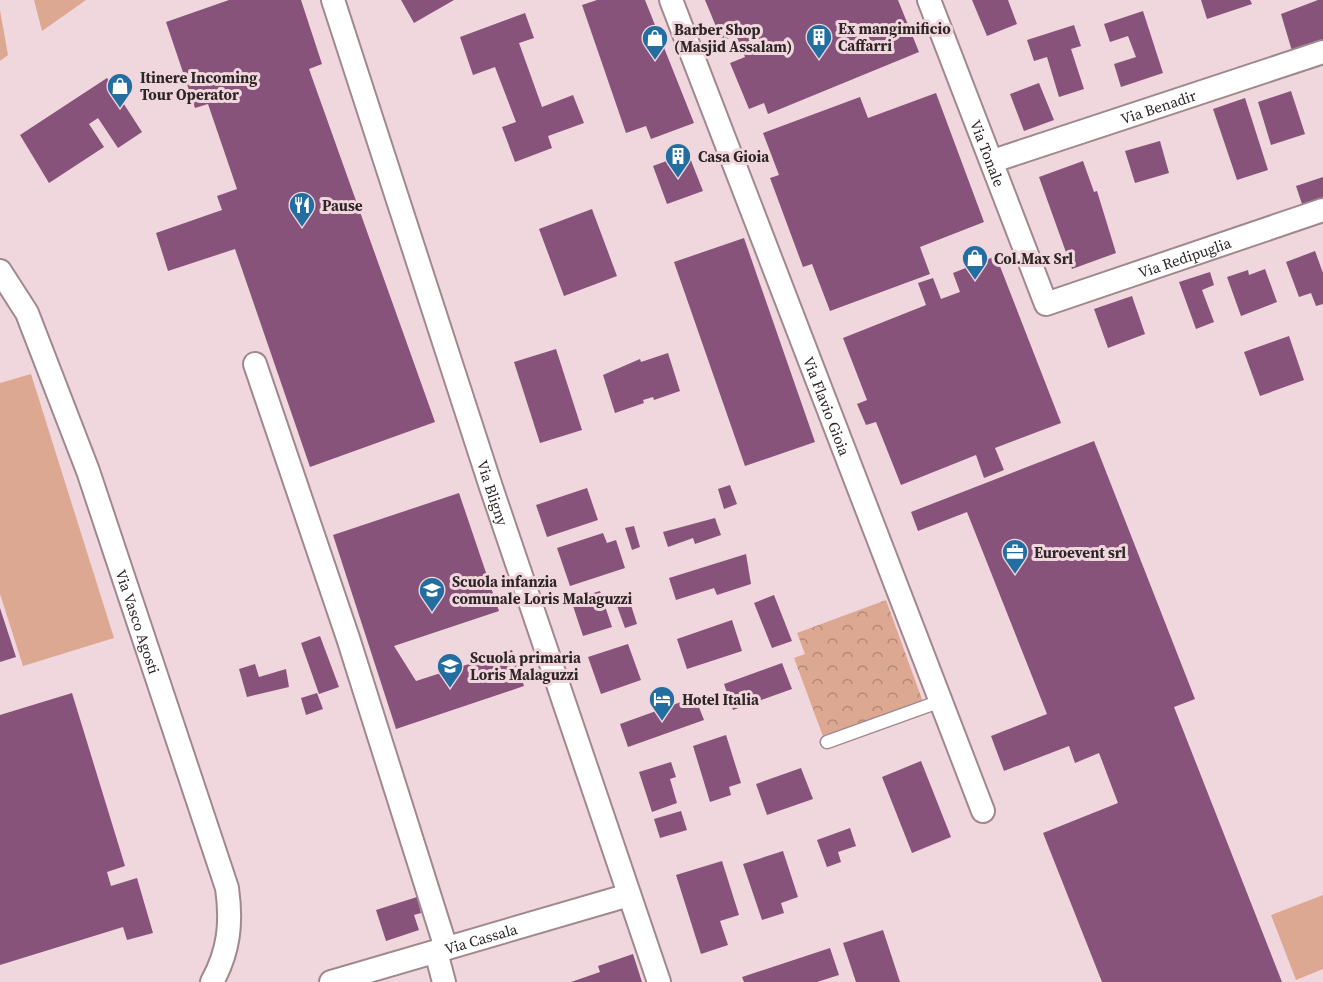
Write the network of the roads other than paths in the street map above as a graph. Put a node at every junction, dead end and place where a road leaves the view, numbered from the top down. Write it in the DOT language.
graph roads {
  1 [pos="333,0"];
  2 [pos="671,0"];
  3 [pos="929,0"];
  4 [pos="1323,52"];
  5 [pos="993,161"];
  6 [pos="1323,210"];
  7 [pos="0,271"];
  8 [pos="9,292"];
  9 [pos="1046,304"];
  10 [pos="255,364"];
  11 [pos="940,701"];
  12 [pos="827,742"];
  13 [pos="983,811"];
  14 [pos="629,895"];
  15 [pos="441,950"];
  16 [pos="213,982"];
  17 [pos="331,982"];
  18 [pos="444,982"];
  19 [pos="659,982"];
  1 -- 14 [label="street, Via Bligny"];
  2 -- 11 [label="street, Via Flavio Gioia"];
  3 -- 5 [label="street, Via Tonale"];
  4 -- 5 [label="street, Via Benadir"];
  5 -- 9 [label="street, Via Tonale"];
  6 -- 9 [label="street, Via Redipuglia"];
  7 -- 8 [label="street, Via Vasco Agosti"];
  8 -- 16 [label="street, Via Vasco Agosti"];
  10 -- 15 [label="street"];
  11 -- 12 [label="lane"];
  11 -- 13 [label="street, Via Flavio Gioia"];
  14 -- 15 [label="street, Via Cassala"];
  14 -- 19 [label="street, Via Bligny"];
  15 -- 17 [label="street, Via Cassala"];
  15 -- 18 [label="street"];
}
